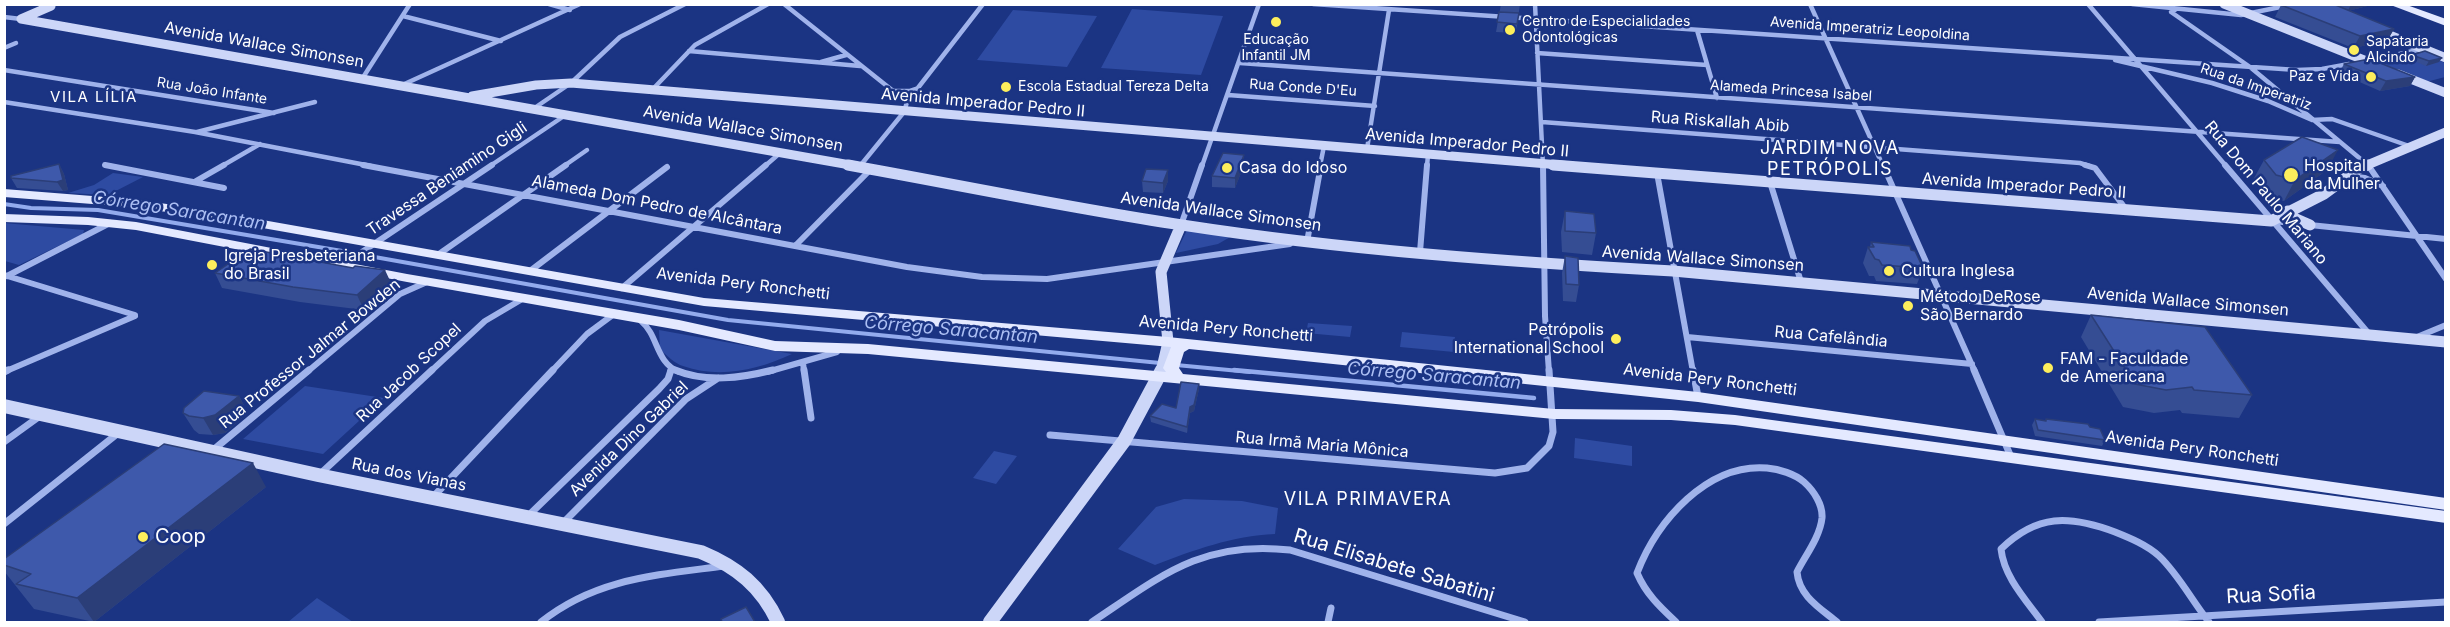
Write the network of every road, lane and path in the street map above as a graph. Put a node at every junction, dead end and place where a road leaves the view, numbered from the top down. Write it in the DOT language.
graph roads {
  1 [pos="410,4"];
  2 [pos="549,4"];
  3 [pos="580,4"];
  4 [pos="685,4"];
  5 [pos="768,4"];
  6 [pos="784,4"];
  7 [pos="983,4"];
  8 [pos="1259,4"];
  9 [pos="1313,4"];
  10 [pos="1535,4"];
  11 [pos="1810,4"];
  12 [pos="2088,4"];
  13 [pos="2132,4"];
  14 [pos="2224,4"];
  15 [pos="2295,4"];
  16 [pos="2393,4"];
  17 [pos="2420,4"];
  18 [pos="52,5"];
  19 [pos="570,10"];
  20 [pos="1389,10"];
  21 [pos="2175,10"];
  22 [pos="2445,13"];
  23 [pos="2248,14"];
  24 [pos="403,15"];
  25 [pos="4,16"];
  26 [pos="21,19"];
  27 [pos="1537,19"];
  28 [pos="38,23"];
  29 [pos="2445,23"];
  30 [pos="2363,24"];
  31 [pos="1697,30"];
  32 [pos="1825,39"];
  33 [pos="501,41"];
  34 [pos="16,43"];
  35 [pos="4,48"];
  36 [pos="2423,48"];
  37 [pos="689,51"];
  38 [pos="1537,53"];
  39 [pos="2090,55"];
  40 [pos="846,56"];
  41 [pos="2135,58"];
  42 [pos="2445,58"];
  43 [pos="2160,61"];
  44 [pos="2367,61"];
  45 [pos="800,62"];
  46 [pos="1240,63"];
  47 [pos="1707,65"];
  48 [pos="860,66"];
  49 [pos="2142,66"];
  50 [pos="2250,67"];
  51 [pos="4,70"];
  52 [pos="1381,74"];
  53 [pos="362,79"];
  54 [pos="571,83"];
  55 [pos="1539,85"];
  56 [pos="400,86"];
  57 [pos="920,87"];
  58 [pos="652,90"];
  59 [pos="894,91"];
  60 [pos="2445,93"];
  61 [pos="1228,95"];
  62 [pos="466,98"];
  63 [pos="1718,98"];
  64 [pos="4,102"];
  65 [pos="315,102"];
  66 [pos="1375,106"];
  67 [pos="905,107"];
  68 [pos="1856,107"];
  69 [pos="534,109"];
  70 [pos="274,113"];
  71 [pos="568,114"];
  72 [pos="2312,120"];
  73 [pos="1542,122"];
  74 [pos="195,132"];
  75 [pos="2445,132"];
  76 [pos="2198,133"];
  77 [pos="1214,138"];
  78 [pos="2340,142"];
  79 [pos="260,144"];
  80 [pos="1324,146"];
  81 [pos="1874,147"];
  82 [pos="2412,147"];
  83 [pos="1367,149"];
  84 [pos="587,150"];
  85 [pos="780,153"];
  86 [pos="1428,154"];
  87 [pos="1542,164"];
  88 [pos="105,165"];
  89 [pos="2368,165"];
  90 [pos="667,167"];
  91 [pos="859,167"];
  92 [pos="871,169"];
  93 [pos="1658,174"];
  94 [pos="2347,175"];
  95 [pos="195,182"];
  96 [pos="1770,182"];
  97 [pos="465,183"];
  98 [pos="2383,186"];
  99 [pos="224,188"];
  100 [pos="1894,192"];
  101 [pos="4,193"];
  102 [pos="524,194"];
  103 [pos="2125,209"];
  104 [pos="2288,211"];
  105 [pos="608,212"];
  106 [pos="4,218"];
  107 [pos="2271,221"];
  108 [pos="111,223"];
  109 [pos="1181,225"];
  110 [pos="2310,225"];
  111 [pos="693,226"];
  112 [pos="2419,237"];
  113 [pos="2445,239"];
  114 [pos="1307,242"];
  115 [pos="796,245"];
  116 [pos="370,246"];
  117 [pos="1420,252"];
  118 [pos="439,254"];
  119 [pos="346,262"];
  120 [pos="1164,263"];
  121 [pos="1546,264"];
  122 [pos="2442,269"];
  123 [pos="530,271"];
  124 [pos="1672,272"];
  125 [pos="6,275"];
  126 [pos="2445,279"];
  127 [pos="427,282"];
  128 [pos="1802,283"];
  129 [pos="622,288"];
  130 [pos="1942,296"];
  131 [pos="524,298"];
  132 [pos="622,315"];
  133 [pos="2445,325"];
  134 [pos="2371,336"];
  135 [pos="1687,337"];
  136 [pos="2411,339"];
  137 [pos="2445,342"];
  138 [pos="1174,347"];
  139 [pos="922,356"];
  140 [pos="803,362"];
  141 [pos="1972,364"];
  142 [pos="671,369"];
  143 [pos="4,372"];
  144 [pos="1168,373"];
  145 [pos="718,378"];
  146 [pos="1548,381"];
  147 [pos="1698,397"];
  148 [pos="4,406"];
  149 [pos="1554,414"];
  150 [pos="42,415"];
  151 [pos="811,418"];
  152 [pos="120,431"];
  153 [pos="1050,435"];
  154 [pos="1125,441"];
  155 [pos="4,442"];
  156 [pos="2008,450"];
  157 [pos="212,451"];
  158 [pos="318,475"];
  159 [pos="432,498"];
  160 [pos="2445,504"];
  161 [pos="2445,517"];
  162 [pos="527,518"];
  163 [pos="4,524"];
  164 [pos="562,525"];
  165 [pos="732,565"];
  166 [pos="2445,602"];
  167 [pos="1331,608"];
  168 [pos="2206,619"];
  169 [pos="541,622"];
  170 [pos="778,622"];
  171 [pos="990,622"];
  172 [pos="1092,622"];
  173 [pos="1328,622"];
  174 [pos="1525,622"];
  175 [pos="1676,622"];
  176 [pos="1837,622"];
  177 [pos="2042,622"];
  178 [pos="2099,622"];
  1 -- 24 [label="street"];
  2 -- 19 [label="street"];
  3 -- 19 [label="street"];
  4 -- 54 [label="street"];
  5 -- 37 [label="street"];
  6 -- 40 [label="street"];
  7 -- 57 [label="street"];
  8 -- 46 [label="street"];
  9 -- 20 [label="street, Avenida Imperatriz Leopoldina"];
  10 -- 27 [label="street, Rua Irmã Maria Mônica"];
  11 -- 32 [label="street"];
  12 -- 41 [label="street, Rua Dom Paulo Mariano"];
  13 -- 21 [label="street"];
  14 -- 23 [label="street"];
  15 -- 23 [label="street"];
  16 -- 29 [label="main road"];
  17 -- 22 [label="main road"];
  18 -- 26 [label="street"];
  18 -- 28 [label="street"];
  19 -- 33 [label="street"];
  20 -- 27 [label="street, Avenida Imperatriz Leopoldina"];
  20 -- 52 [label="street"];
  21 -- 23 [label="street"];
  21 -- 50 [label="street"];
  23 -- 44 [label="street"];
  24 -- 33 [label="street"];
  24 -- 53 [label="street"];
  25 -- 26 [label="street, Avenida Wallace Simonsen"];
  26 -- 28 [label="street, Avenida Wallace Simonsen"];
  27 -- 31 [label="street, Avenida Imperatriz Leopoldina"];
  27 -- 38 [label="street, Rua Irmã Maria Mônica"];
  28 -- 53 [label="street, Avenida Wallace Simonsen"];
  30 -- 36 [label="street"];
  31 -- 32 [label="street, Avenida Imperatriz Leopoldina"];
  31 -- 47 [label="street"];
  32 -- 39 [label="street, Avenida Imperatriz Leopoldina"];
  32 -- 68 [label="street"];
  33 -- 56 [label="street"];
  34 -- 35 [label="street"];
  36 -- 42 [label="street"];
  36 -- 44 [label="street, Avenida Imperatriz Leopoldina"];
  37 -- 45 [label="street"];
  37 -- 58 [label="street"];
  38 -- 47 [label="street"];
  38 -- 55 [label="street, Rua Irmã Maria Mônica"];
  39 -- 41 [label="street, Avenida Imperatriz Leopoldina"];
  39 -- 49 [label="street, Rua da Imperatriz"];
  40 -- 45 [label="street"];
  40 -- 48 [label="street"];
  41 -- 43 [label="street, Avenida Imperatriz Leopoldina"];
  41 -- 49 [label="street, Rua Dom Paulo Mariano"];
  43 -- 49 [label="street"];
  43 -- 50 [label="street, Avenida Imperatriz Leopoldina"];
  44 -- 50 [label="street, Avenida Imperatriz Leopoldina"];
  44 -- 60 [label="street"];
  45 -- 48 [label="street"];
  46 -- 52 [label="street, Alameda Princesa Isabel"];
  46 -- 61 [label="street"];
  47 -- 63 [label="street"];
  48 -- 59 [label="street"];
  49 -- 72 [label="street, Rua da Imperatriz"];
  49 -- 76 [label="street, Rua Dom Paulo Mariano"];
  50 -- 72 [label="street"];
  51 -- 70 [label="street, Rua João Infante"];
  52 -- 55 [label="street, Alameda Princesa Isabel"];
  52 -- 66 [label="street"];
  53 -- 56 [label="street, Avenida Wallace Simonsen"];
  54 -- 58 [label="street, Avenida Imperador Pedro II"];
  54 -- 62 [label="street, Avenida Imperador Pedro II"];
  54 -- 69 [label="street"];
  55 -- 63 [label="street, Alameda Princesa Isabel"];
  55 -- 73 [label="street, Rua Irmã Maria Mônica"];
  56 -- 62 [label="street, Avenida Wallace Simonsen"];
  57 -- 59 [label="street"];
  57 -- 67 [label="street"];
  58 -- 67 [label="street, Avenida Imperador Pedro II"];
  59 -- 67 [label="street"];
  61 -- 66 [label="street, Rua Conde D'Eu"];
  61 -- 77 [label="street"];
  62 -- 69 [label="street, Avenida Wallace Simonsen"];
  63 -- 68 [label="street, Alameda Princesa Isabel"];
  64 -- 74 [label="street, Alameda Dom Pedro de Alcântara"];
  65 -- 70 [label="street"];
  66 -- 83 [label="street"];
  67 -- 77 [label="street, Avenida Imperador Pedro II"];
  67 -- 91 [label="street"];
  68 -- 76 [label="street, Alameda Princesa Isabel"];
  68 -- 81 [label="street"];
  69 -- 71 [label="street, Avenida Wallace Simonsen"];
  70 -- 74 [label="street"];
  71 -- 85 [label="street, Avenida Wallace Simonsen"];
  71 -- 97 [label="street, Travessa Beniamino Gigli"];
  72 -- 78 [label="street"];
  72 -- 82 [label="street, Rua da Imperatriz"];
  73 -- 81 [label="street, Rua Riskallah Abib"];
  73 -- 87 [label="street, Rua Irmã Maria Mônica"];
  74 -- 79 [label="street, Alameda Dom Pedro de Alcântara"];
  75 -- 82 [label="street"];
  76 -- 78 [label="street, Alameda Princesa Isabel"];
  76 -- 107 [label="street, Rua Dom Paulo Mariano"];
  77 -- 80 [label="street, Avenida Imperador Pedro II"];
  77 -- 109 [label="street"];
  78 -- 89 [label="street"];
  79 -- 95 [label="street"];
  79 -- 97 [label="street, Alameda Dom Pedro de Alcântara"];
  80 -- 83 [label="street, Avenida Imperador Pedro II"];
  80 -- 114 [label="street"];
  81 -- 100 [label="street"];
  81 -- 103 [label="street, Rua Riskallah Abib"];
  82 -- 89 [label="street"];
  83 -- 86 [label="street, Avenida Imperador Pedro II"];
  84 -- 102 [label="street"];
  85 -- 91 [label="street, Avenida Wallace Simonsen"];
  85 -- 111 [label="street"];
  86 -- 87 [label="street, Avenida Imperador Pedro II"];
  86 -- 117 [label="street"];
  87 -- 93 [label="street, Avenida Imperador Pedro II"];
  87 -- 121 [label="street, Rua Irmã Maria Mônica"];
  88 -- 95 [label="street"];
  89 -- 94 [label="street"];
  89 -- 98 [label="street"];
  90 -- 105 [label="street"];
  91 -- 92 [label="street, Avenida Wallace Simonsen"];
  92 -- 109 [label="street, Avenida Wallace Simonsen"];
  92 -- 115 [label="street"];
  93 -- 96 [label="street, Avenida Imperador Pedro II"];
  93 -- 124 [label="street"];
  94 -- 98 [label="street"];
  94 -- 104 [label="street"];
  95 -- 99 [label="street"];
  96 -- 100 [label="street, Avenida Imperador Pedro II"];
  96 -- 128 [label="street"];
  97 -- 102 [label="street, Alameda Dom Pedro de Alcântara"];
  97 -- 116 [label="street, Travessa Beniamino Gigli"];
  98 -- 112 [label="street"];
  100 -- 103 [label="street, Avenida Imperador Pedro II"];
  100 -- 130 [label="street"];
  101 -- 116 [label="main road, Avenida Pery Ronchetti"];
  102 -- 105 [label="street, Alameda Dom Pedro de Alcântara"];
  102 -- 118 [label="street"];
  103 -- 107 [label="street, Avenida Imperador Pedro II"];
  104 -- 107 [label="street"];
  104 -- 110 [label="street"];
  105 -- 111 [label="street, Alameda Dom Pedro de Alcântara"];
  105 -- 123 [label="street"];
  106 -- 108 [label="main road, Avenida Pery Ronchetti"];
  107 -- 110 [label="street"];
  107 -- 134 [label="street, Rua Dom Paulo Mariano"];
  108 -- 119 [label="main road, Avenida Pery Ronchetti"];
  108 -- 125 [label="street"];
  109 -- 114 [label="street, Avenida Wallace Simonsen"];
  109 -- 120 [label="street"];
  110 -- 112 [label="street"];
  111 -- 115 [label="street, Alameda Dom Pedro de Alcântara"];
  111 -- 129 [label="street"];
  112 -- 113 [label="street"];
  112 -- 122 [label="street"];
  114 -- 117 [label="street, Avenida Wallace Simonsen"];
  114 -- 120 [label="street, Alameda Dom Pedro de Alcântara"];
  115 -- 120 [label="street, Alameda Dom Pedro de Alcântara"];
  116 -- 118 [label="main road, Avenida Pery Ronchetti"];
  116 -- 119 [label="street, Travessa Beniamino Gigli"];
  117 -- 121 [label="street, Avenida Wallace Simonsen"];
  118 -- 123 [label="main road, Avenida Pery Ronchetti"];
  119 -- 127 [label="main road, Avenida Pery Ronchetti"];
  120 -- 138 [label="street"];
  121 -- 124 [label="street, Avenida Wallace Simonsen"];
  121 -- 146 [label="street, Rua Irmã Maria Mônica"];
  122 -- 126 [label="street"];
  123 -- 129 [label="main road, Avenida Pery Ronchetti"];
  124 -- 128 [label="street, Avenida Wallace Simonsen"];
  124 -- 135 [label="street"];
  125 -- 143 [label="street"];
  127 -- 131 [label="main road, Avenida Pery Ronchetti"];
  127 -- 157 [label="street, Rua Professor Jalmar Bowden"];
  128 -- 130 [label="street, Avenida Wallace Simonsen"];
  129 -- 138 [label="main road, Avenida Pery Ronchetti"];
  130 -- 134 [label="street, Avenida Wallace Simonsen"];
  130 -- 141 [label="street"];
  131 -- 132 [label="main road, Avenida Pery Ronchetti"];
  131 -- 158 [label="street, Rua Jacob Scopel"];
  132 -- 139 [label="main road, Avenida Pery Ronchetti"];
  132 -- 142 [label="street, Avenida Pery Ronchetti"];
  132 -- 159 [label="street"];
  133 -- 136 [label="street"];
  134 -- 136 [label="street, Avenida Wallace Simonsen"];
  135 -- 141 [label="street, Rua Cafelândia"];
  135 -- 147 [label="street"];
  136 -- 137 [label="street, Avenida Wallace Simonsen"];
  138 -- 144 [label="main road"];
  138 -- 146 [label="main road, Avenida Pery Ronchetti"];
  139 -- 140 [label="street, Avenida Pery Ronchetti"];
  139 -- 144 [label="main road, Avenida Pery Ronchetti"];
  140 -- 145 [label="street, Avenida Pery Ronchetti"];
  140 -- 151 [label="street"];
  141 -- 156 [label="street"];
  142 -- 145 [label="street, Avenida Pery Ronchetti"];
  142 -- 162 [label="street, Avenida Dino Gabriel"];
  144 -- 149 [label="main road, Avenida Pery Ronchetti"];
  144 -- 154 [label="street"];
  145 -- 164 [label="street, Avenida Dino Gabriel"];
  146 -- 147 [label="main road, Avenida Pery Ronchetti"];
  146 -- 149 [label="street, Rua Irmã Maria Mônica"];
  147 -- 156 [label="main road, Avenida Pery Ronchetti"];
  148 -- 150 [label="street, Rua dos Vianas"];
  149 -- 154 [label="street, Rua Irmã Maria Mônica"];
  149 -- 156 [label="main road, Avenida Pery Ronchetti"];
  150 -- 152 [label="street, Rua dos Vianas"];
  150 -- 155 [label="street"];
  152 -- 157 [label="street, Rua dos Vianas"];
  152 -- 163 [label="street"];
  153 -- 154 [label="street, Rua Irmã Maria Mônica"];
  154 -- 171 [label="street"];
  156 -- 160 [label="main road, Avenida Pery Ronchetti"];
  156 -- 161 [label="main road, Avenida Pery Ronchetti"];
  157 -- 158 [label="street, Rua dos Vianas"];
  158 -- 159 [label="street, Rua dos Vianas"];
  159 -- 162 [label="street, Rua dos Vianas"];
  162 -- 164 [label="street, Rua dos Vianas"];
  164 -- 165 [label="street, Rua dos Vianas"];
  165 -- 169 [label="street"];
  165 -- 170 [label="street, Rua dos Vianas"];
  166 -- 168 [label="street, Rua Sofia"];
  167 -- 173 [label="street"];
  168 -- 177 [label="street"];
  168 -- 178 [label="street, Rua Sofia"];
  172 -- 174 [label="street, Rua Elisabete Sabatini"];
  175 -- 176 [label="street"];
}
